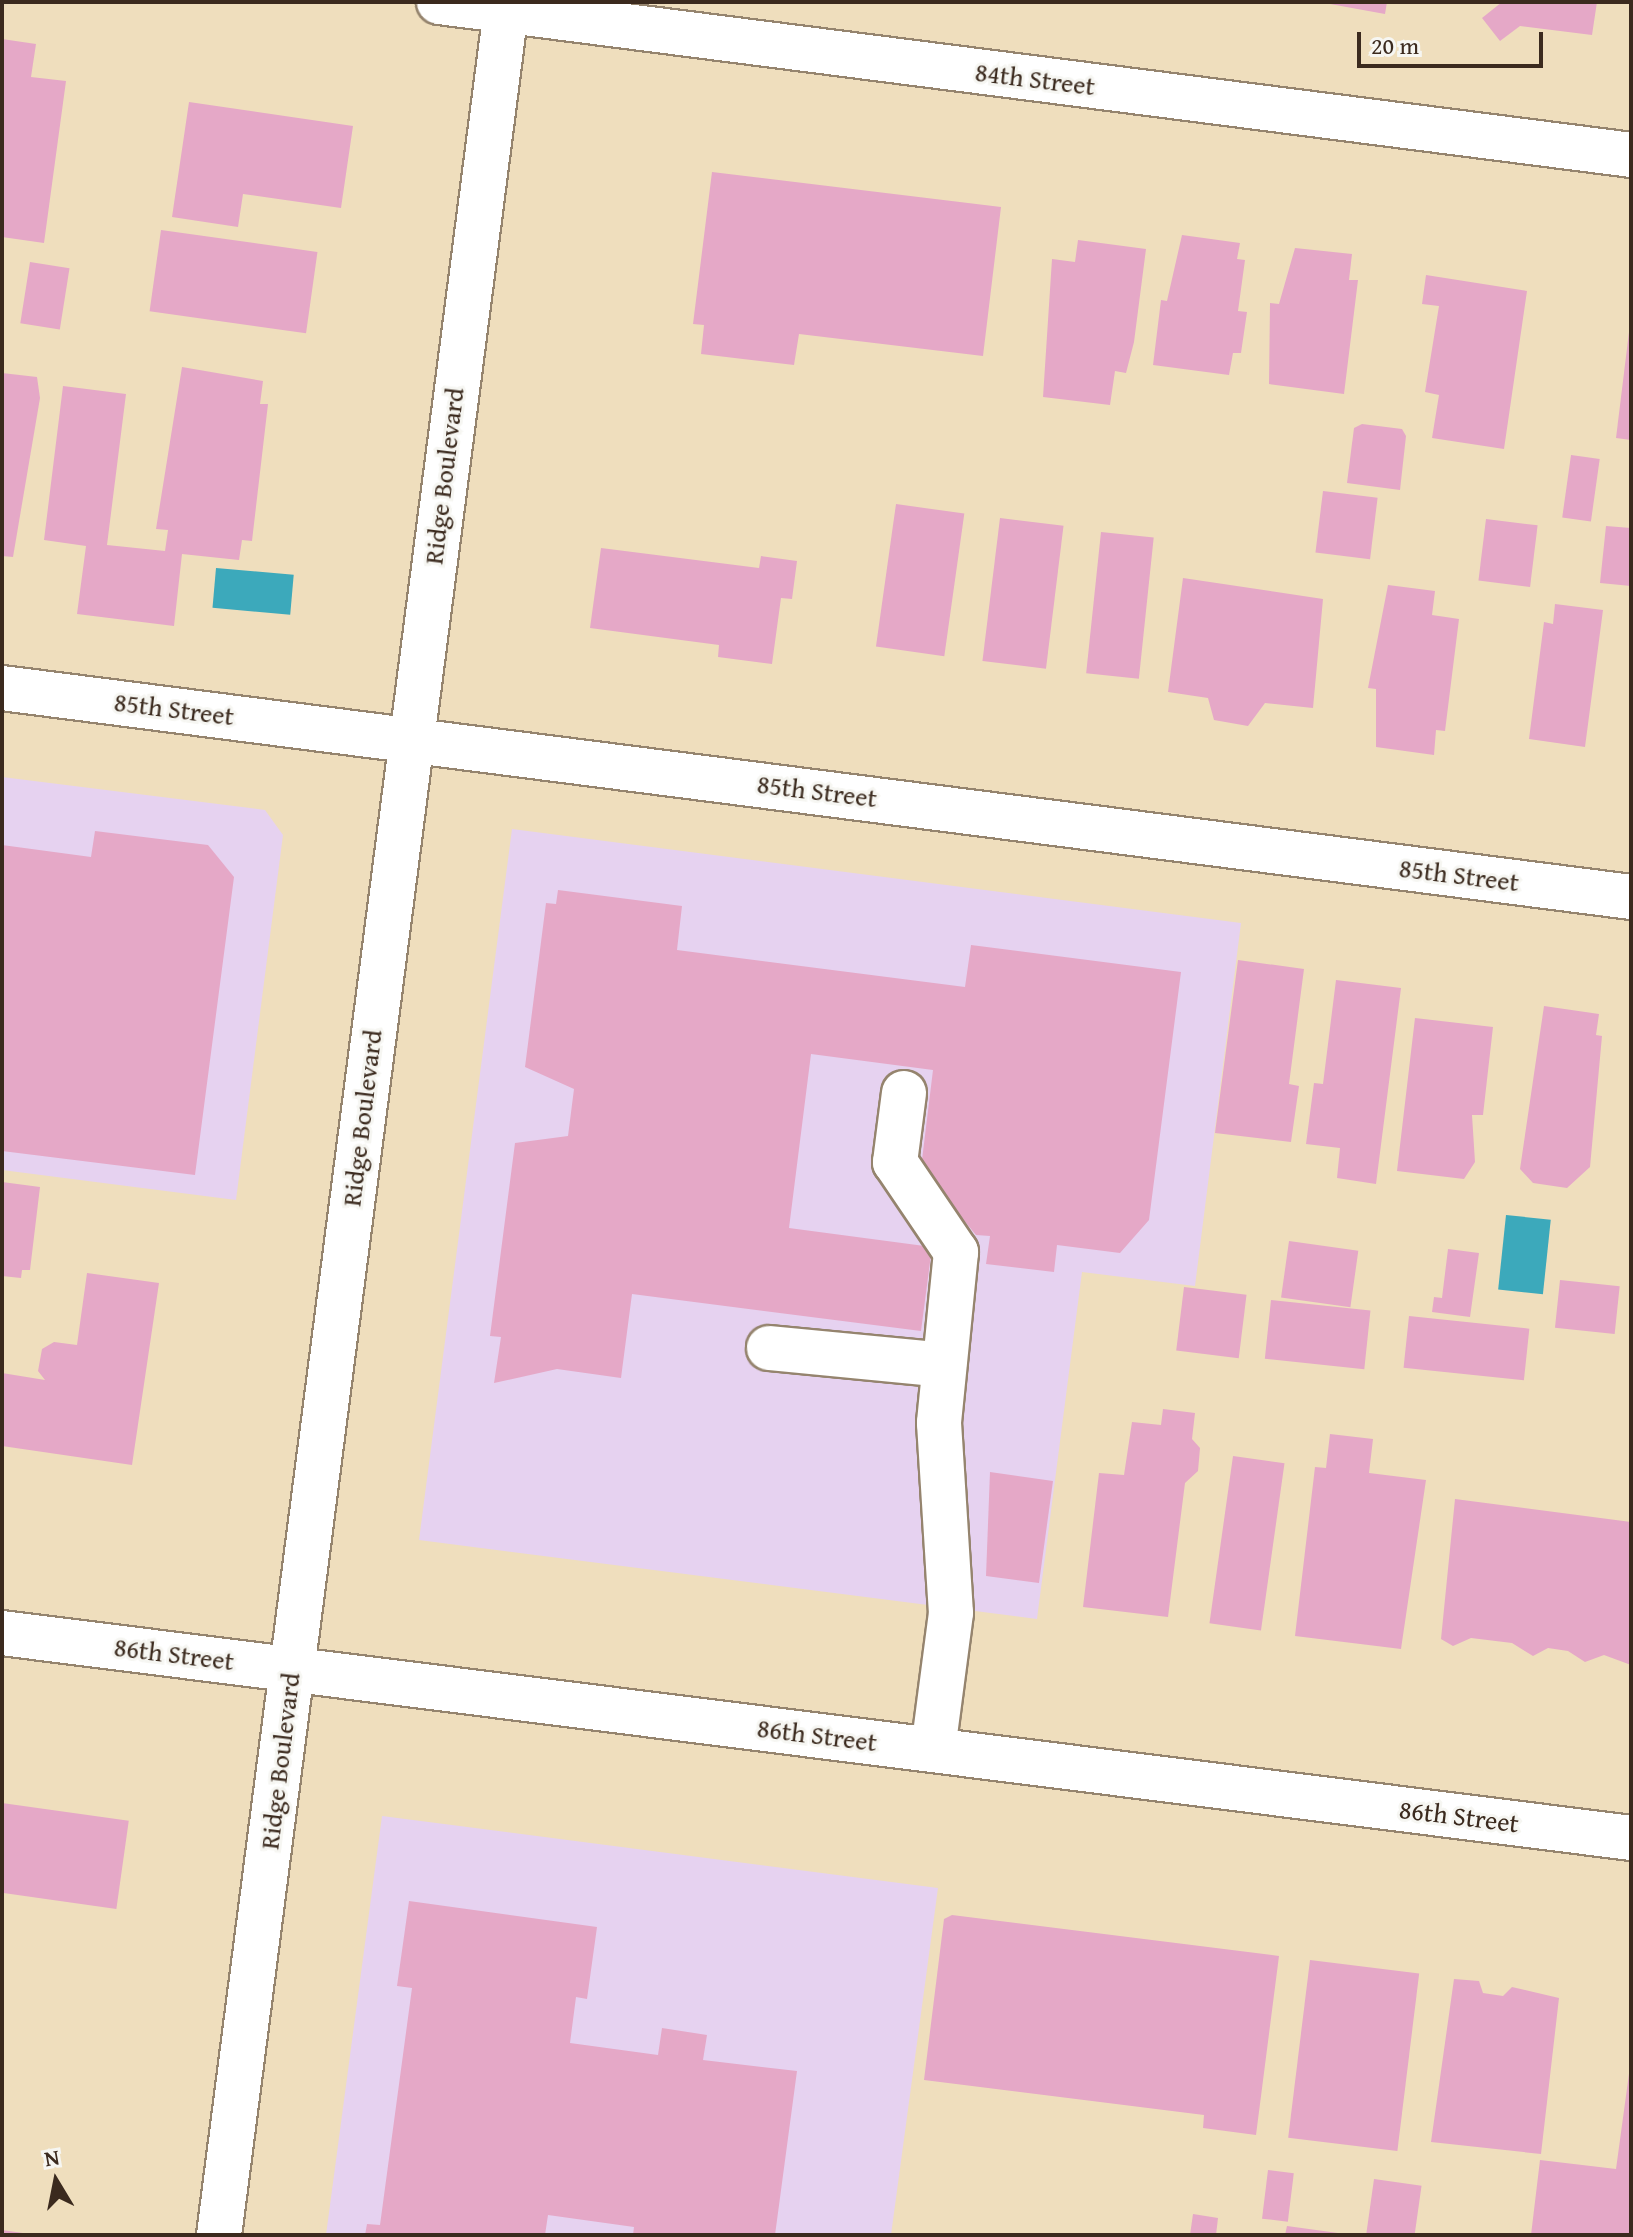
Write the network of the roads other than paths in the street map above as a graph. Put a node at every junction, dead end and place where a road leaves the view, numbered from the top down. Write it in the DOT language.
graph roads {
  1 [pos="439,2"];
  2 [pos="506,6"];
  3 [pos="1631,155"];
  4 [pos="2,688"];
  5 [pos="410,739"];
  6 [pos="1631,897"];
  7 [pos="904,1093"];
  8 [pos="769,1348"];
  9 [pos="944,1365"];
  10 [pos="2,1633"];
  11 [pos="292,1669"];
  12 [pos="933,1750"];
  13 [pos="1631,1838"];
  14 [pos="219,2235"];
  1 -- 2 [label="street, 84th Street"];
  2 -- 3 [label="street, 84th Street"];
  2 -- 5 [label="street, Ridge Boulevard"];
  4 -- 5 [label="street, 85th Street"];
  5 -- 6 [label="street, 85th Street"];
  5 -- 11 [label="street, Ridge Boulevard"];
  7 -- 9 [label="street"];
  8 -- 9 [label="street"];
  9 -- 12 [label="street"];
  10 -- 11 [label="street, 86th Street"];
  11 -- 12 [label="street, 86th Street"];
  11 -- 14 [label="street, Ridge Boulevard"];
  12 -- 13 [label="street, 86th Street"];
}
